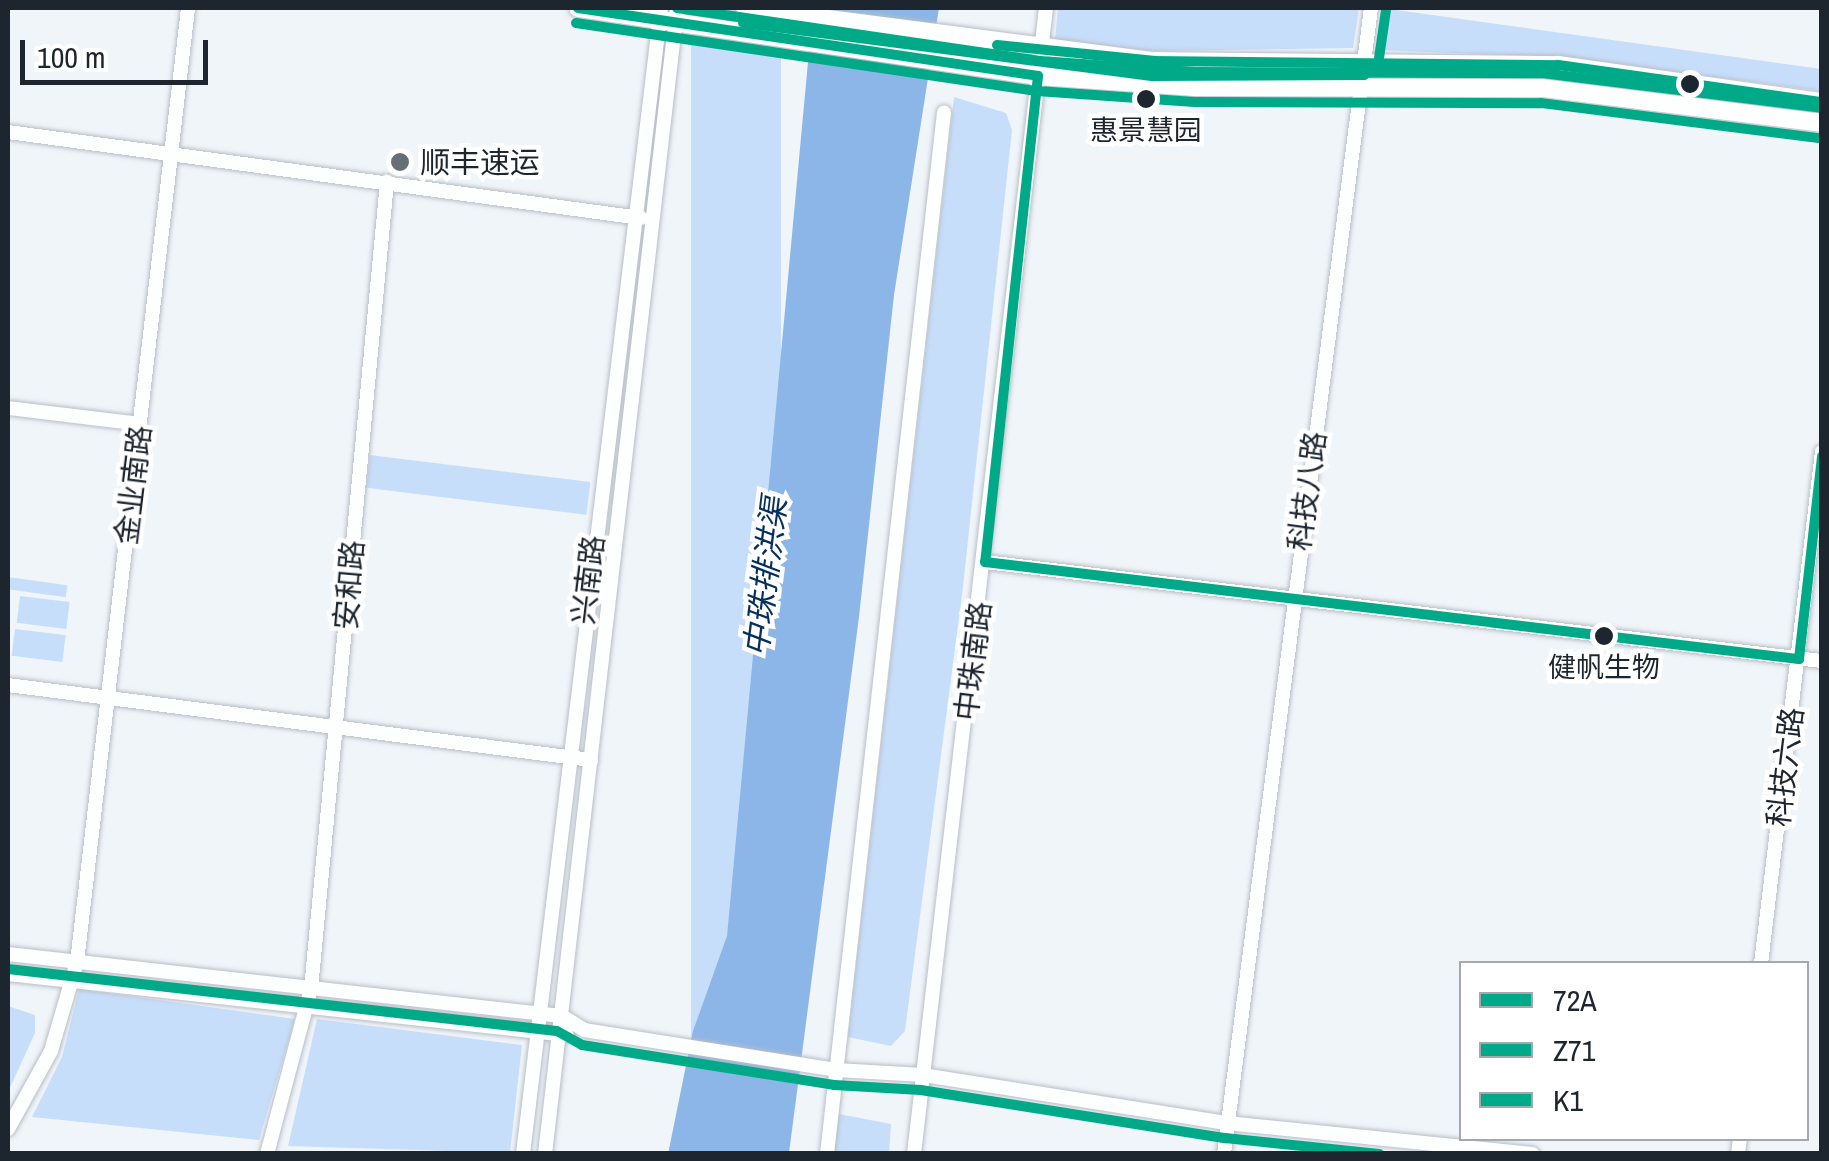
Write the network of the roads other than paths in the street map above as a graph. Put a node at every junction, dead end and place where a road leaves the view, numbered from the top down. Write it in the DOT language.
graph roads {
  1 [pos="188,8"];
  2 [pos="578,8"];
  3 [pos="744,8"];
  4 [pos="1046,8"];
  5 [pos="1370,8"];
  6 [pos="667,14"];
  7 [pos="1040,51"];
  8 [pos="1364,60"];
  9 [pos="1038,76"];
  10 [pos="1361,86"];
  11 [pos="1822,102"];
  12 [pos="944,112"];
  13 [pos="1822,124"];
  14 [pos="8,132"];
  15 [pos="172,154"];
  16 [pos="388,182"];
  17 [pos="633,216"];
  18 [pos="652,220"];
  19 [pos="8,408"];
  20 [pos="140,424"];
  21 [pos="1822,452"];
  22 [pos="985,562"];
  23 [pos="1292,598"];
  24 [pos="1799,658"];
  25 [pos="1822,661"];
  26 [pos="8,685"];
  27 [pos="108,698"];
  28 [pos="336,727"];
  29 [pos="566,757"];
  30 [pos="591,760"];
  31 [pos="8,954"];
  32 [pos="1761,961"];
  33 [pos="77,962"];
  34 [pos="8,974"];
  35 [pos="72,981"];
  36 [pos="311,989"];
  37 [pos="307,1009"];
  38 [pos="539,1015"];
  39 [pos="562,1016"];
  40 [pos="584,1030"];
  41 [pos="537,1036"];
  42 [pos="559,1038"];
  43 [pos="836,1070"];
  44 [pos="923,1075"];
  45 [pos="1228,1122"];
  46 [pos="8,1128"];
  47 [pos="267,1154"];
  48 [pos="523,1154"];
  49 [pos="545,1154"];
  50 [pos="827,1154"];
  51 [pos="914,1154"];
  52 [pos="1224,1154"];
  53 [pos="1532,1154"];
  1 -- 15 [label="street, 金业南路"];
  2 -- 6 [label="main road"];
  3 -- 7 [label="main road"];
  4 -- 7 [label="street, 中珠南路"];
  5 -- 8 [label="street, 科技八路"];
  6 -- 9 [label="main road"];
  6 -- 17 [label="street, 兴南路"];
  6 -- 18 [label="street, 兴南路"];
  7 -- 8 [label="main road"];
  7 -- 9 [label="street, 中珠南路"];
  8 -- 10 [label="street, 科技八路"];
  8 -- 11 [label="main road"];
  9 -- 10 [label="main road"];
  9 -- 22 [label="street, 中珠南路"];
  10 -- 13 [label="main road"];
  10 -- 23 [label="street, 科技八路"];
  12 -- 43 [label="street"];
  14 -- 15 [label="street"];
  15 -- 16 [label="street"];
  15 -- 20 [label="street, 金业南路"];
  16 -- 17 [label="street"];
  16 -- 28 [label="street, 安和路"];
  17 -- 18 [label="street"];
  17 -- 29 [label="street, 兴南路"];
  18 -- 30 [label="street, 兴南路"];
  19 -- 20 [label="street"];
  20 -- 27 [label="street, 金业南路"];
  21 -- 24 [label="street, 科技六路"];
  22 -- 23 [label="street"];
  22 -- 44 [label="street, 中珠南路"];
  23 -- 24 [label="street"];
  23 -- 45 [label="street, 科技八路"];
  24 -- 25 [label="street"];
  24 -- 32 [label="street, 科技六路"];
  26 -- 27 [label="street"];
  27 -- 28 [label="street"];
  27 -- 33 [label="street, 金业南路"];
  28 -- 29 [label="street"];
  28 -- 36 [label="street, 安和路"];
  29 -- 30 [label="street"];
  29 -- 38 [label="street, 兴南路"];
  30 -- 39 [label="street, 兴南路"];
  31 -- 33 [label="street"];
  33 -- 35 [label="street, 金业南路"];
  33 -- 36 [label="street"];
  34 -- 35 [label="street"];
  35 -- 37 [label="street"];
  35 -- 46 [label="street, 金业南路"];
  36 -- 37 [label="street, 安和路"];
  36 -- 38 [label="street"];
  37 -- 41 [label="street"];
  37 -- 47 [label="street, 安和路"];
  38 -- 39 [label="street"];
  38 -- 41 [label="street, 兴南路"];
  39 -- 40 [label="street"];
  39 -- 42 [label="street, 兴南路"];
  40 -- 42 [label="street"];
  40 -- 43 [label="street"];
  41 -- 42 [label="street"];
  41 -- 48 [label="street, 兴南路"];
  42 -- 49 [label="street, 兴南路"];
  43 -- 44 [label="street"];
  43 -- 50 [label="street"];
  44 -- 45 [label="street"];
  44 -- 51 [label="street, 中珠南路"];
  45 -- 52 [label="street, 科技八路"];
  45 -- 53 [label="street"];
}
